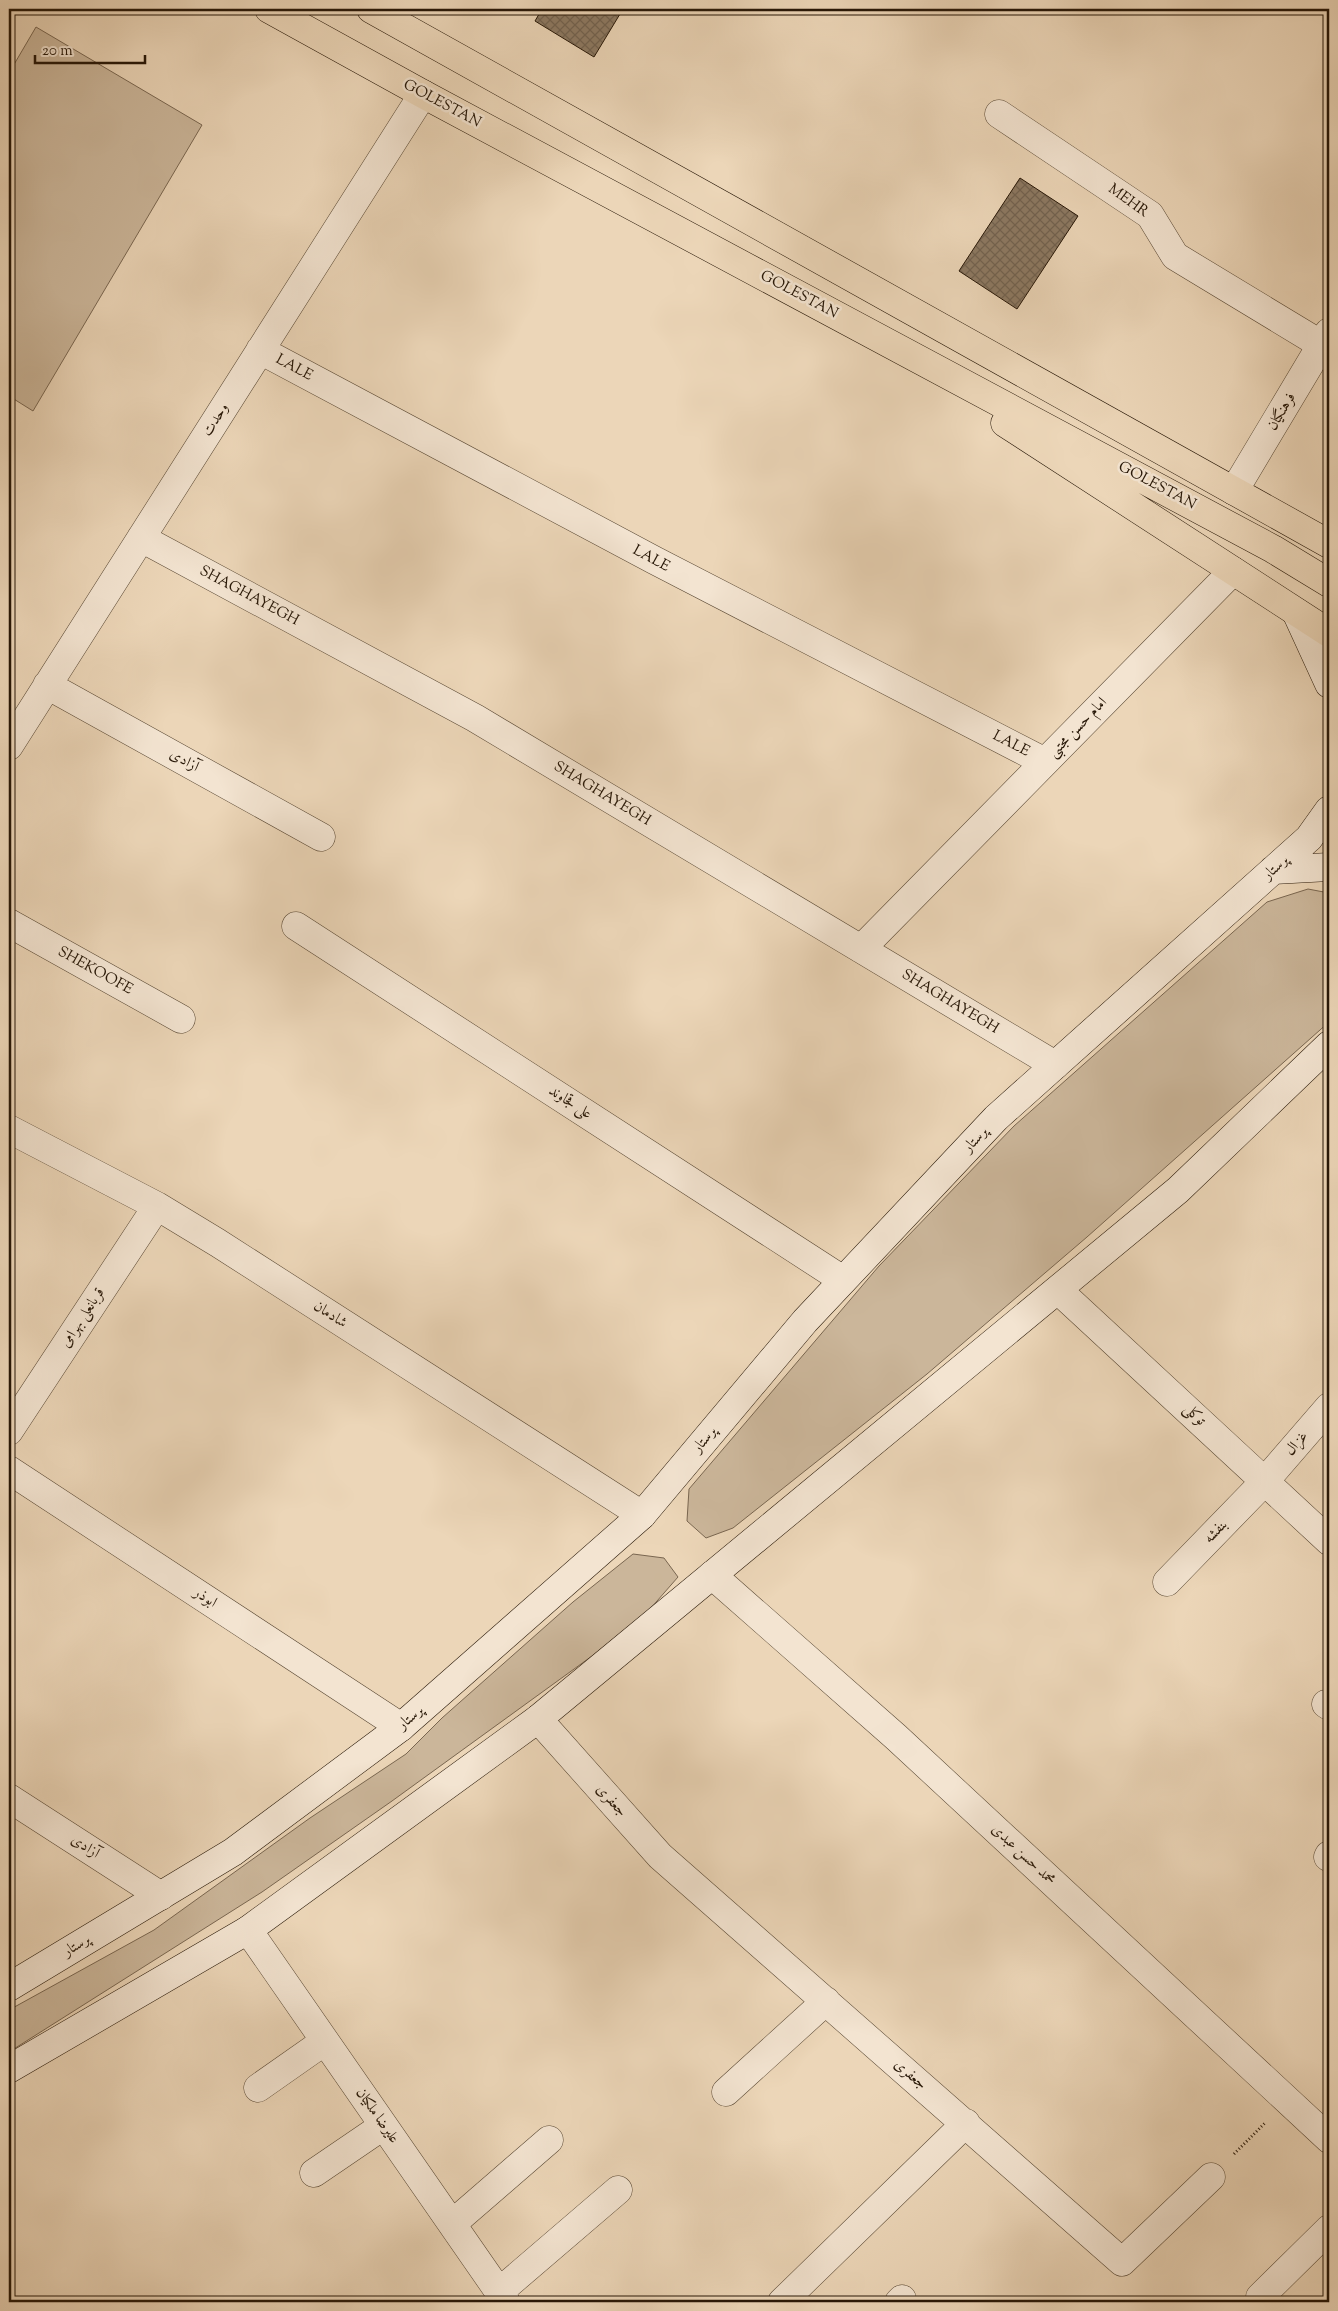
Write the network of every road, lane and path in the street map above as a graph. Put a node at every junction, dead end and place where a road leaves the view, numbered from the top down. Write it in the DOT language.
graph roads {
  1 [pos="269,9"];
  2 [pos="371,9"];
  3 [pos="423,94"];
  4 [pos="999,114"];
  5 [pos="842,318"];
  6 [pos="1326,338"];
  7 [pos="260,350"];
  8 [pos="1234,491"];
  9 [pos="141,538"];
  10 [pos="1329,544"];
  11 [pos="1233,571"];
  12 [pos="1329,583"];
  13 [pos="1296,612"];
  14 [pos="1329,633"];
  15 [pos="1329,684"];
  16 [pos="47,685"];
  17 [pos="9,746"];
  18 [pos="1045,762"];
  19 [pos="1329,810"];
  20 [pos="321,837"];
  21 [pos="1329,867"];
  22 [pos="1273,870"];
  23 [pos="9,923"];
  24 [pos="296,926"];
  25 [pos="861,949"];
  26 [pos="181,1019"];
  27 [pos="1329,1045"];
  28 [pos="1055,1065"];
  29 [pos="9,1129"];
  30 [pos="157,1206"];
  31 [pos="844,1280"];
  32 [pos="1058,1290"];
  33 [pos="1329,1407"];
  34 [pos="9,1431"];
  35 [pos="9,1470"];
  36 [pos="1265,1481"];
  37 [pos="642,1515"];
  38 [pos="1329,1541"];
  39 [pos="712,1575"];
  40 [pos="1167,1582"];
  41 [pos="538,1719"];
  42 [pos="401,1727"];
  43 [pos="9,1798"];
  44 [pos="161,1896"];
  45 [pos="248,1930"];
  46 [pos="9,1987"];
  47 [pos="826,2001"];
  48 [pos="325,2041"];
  49 [pos="9,2069"];
  50 [pos="258,2088"];
  51 [pos="726,2092"];
  52 [pos="1287,2100"];
  53 [pos="966,2123"];
  54 [pos="383,2126"];
  55 [pos="1329,2139"];
  56 [pos="549,2140"];
  57 [pos="314,2173"];
  58 [pos="1211,2177"];
  59 [pos="618,2190"];
  60 [pos="452,2224"];
  61 [pos="1329,2229"];
  62 [pos="502,2297"];
  63 [pos="1260,2297"];
  64 [pos="792,2298"];
  1 -- 3 [label="main road, GOLESTAN"];
  2 -- 8 [label="main road"];
  3 -- 5 [label="main road, GOLESTAN"];
  3 -- 7 [label="street, وحدت"];
  4 -- 6 [label="street, MEHR"];
  5 -- 11 [label="main road"];
  5 -- 12 [label="main road, GOLESTAN"];
  6 -- 8 [label="street, فرهنگیان"];
  7 -- 9 [label="street, وحدت"];
  7 -- 18 [label="street, LALE"];
  8 -- 10 [label="main road"];
  9 -- 16 [label="street, وحدت"];
  9 -- 25 [label="street, SHAGHAYEGH"];
  11 -- 13 [label="main road"];
  11 -- 18 [label="street, امام حسن مجتبی"];
  13 -- 14 [label="main road"];
  13 -- 15 [label="street"];
  16 -- 17 [label="street, وحدت"];
  16 -- 20 [label="street, آزادی"];
  18 -- 25 [label="street, امام حسن مجتبی"];
  19 -- 22 [label="street, پرستار"];
  21 -- 22 [label="street"];
  22 -- 28 [label="street, پرستار"];
  23 -- 26 [label="street, SHEKOOFE"];
  24 -- 31 [label="street, علی قجاوند"];
  25 -- 28 [label="street, SHAGHAYEGH"];
  27 -- 32 [label="street"];
  28 -- 31 [label="street, پرستار"];
  29 -- 30 [label="street, شادمان"];
  30 -- 34 [label="street, قربانعلی بهرامی"];
  30 -- 37 [label="street, شادمان"];
  31 -- 37 [label="street, پرستار"];
  32 -- 36 [label="street, توکلی"];
  32 -- 39 [label="street"];
  33 -- 36 [label="street, غزال"];
  35 -- 42 [label="street, ابوذر"];
  36 -- 38 [label="street, توکلی"];
  36 -- 40 [label="street, بنفشه"];
  37 -- 42 [label="street, پرستار"];
  39 -- 41 [label="street"];
  39 -- 52 [label="street, محمد حسن عبدی"];
  41 -- 45 [label="street"];
  41 -- 47 [label="street, جعفری"];
  42 -- 44 [label="street, پرستار"];
  43 -- 44 [label="street, آزادی"];
  44 -- 46 [label="street, پرستار"];
  45 -- 48 [label="street, علیرضا ملکیان"];
  45 -- 49 [label="street"];
  47 -- 51 [label="street"];
  47 -- 53 [label="street, جعفری"];
  48 -- 50 [label="street"];
  48 -- 54 [label="street, علیرضا ملکیان"];
  52 -- 55 [label="street, محمد حسن عبدی"];
  52 -- 58 [label="path"];
  53 -- 58 [label="street, جعفری"];
  53 -- 64 [label="street"];
  54 -- 57 [label="street"];
  54 -- 60 [label="street, علیرضا ملکیان"];
  56 -- 60 [label="street"];
  59 -- 62 [label="street"];
  60 -- 62 [label="street, علیرضا ملکیان"];
  61 -- 63 [label="street"];
}
